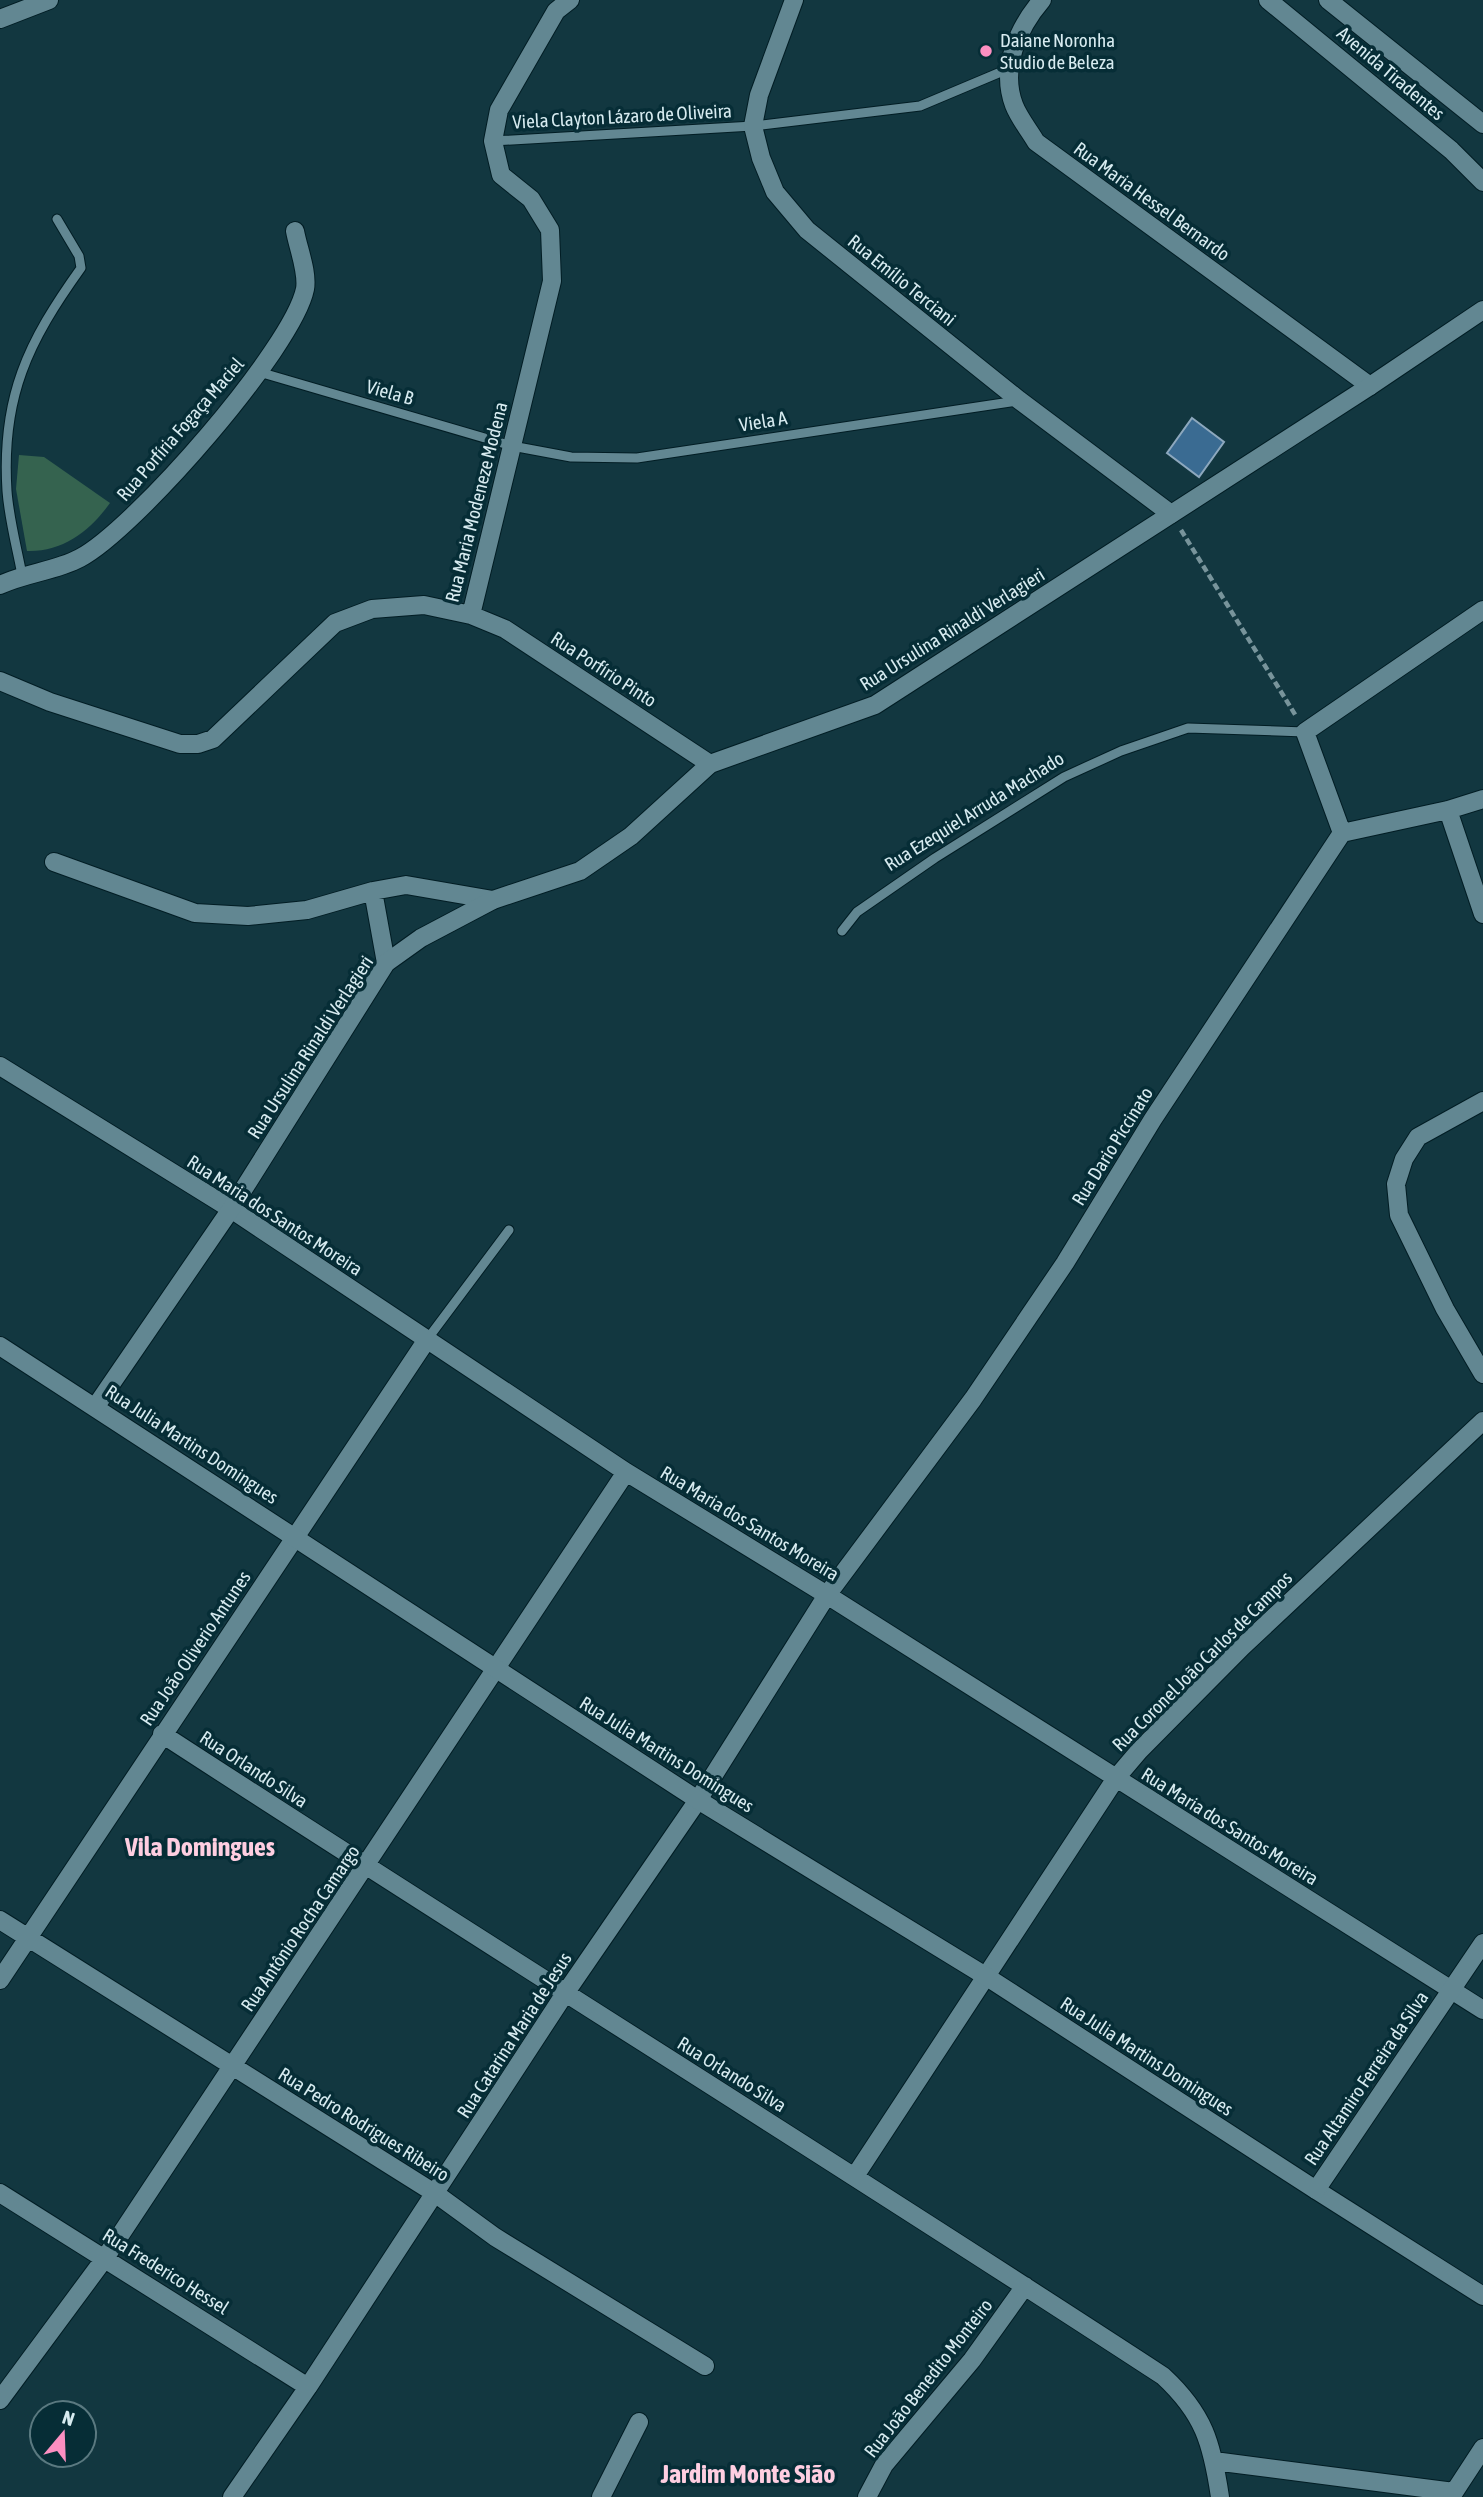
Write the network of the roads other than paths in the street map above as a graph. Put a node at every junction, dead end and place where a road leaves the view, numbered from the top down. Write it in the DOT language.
graph roads {
  1 [pos="49,0"];
  2 [pos="570,0"];
  3 [pos="794,0"];
  4 [pos="1042,0"];
  5 [pos="1268,0"];
  6 [pos="1328,0"];
  7 [pos="0,19"];
  8 [pos="1008,69"];
  9 [pos="1483,124"];
  10 [pos="754,126"];
  11 [pos="494,141"];
  12 [pos="1483,182"];
  13 [pos="57,219"];
  14 [pos="295,232"];
  15 [pos="1483,310"];
  16 [pos="259,373"];
  17 [pos="1370,386"];
  18 [pos="1019,400"];
  19 [pos="3,443"];
  20 [pos="512,446"];
  21 [pos="1171,514"];
  22 [pos="22,575"];
  23 [pos="0,585"];
  24 [pos="1483,610"];
  25 [pos="471,615"];
  26 [pos="0,681"];
  27 [pos="1305,732"];
  28 [pos="710,764"];
  29 [pos="1483,799"];
  30 [pos="1448,810"];
  31 [pos="1342,833"];
  32 [pos="54,862"];
  33 [pos="373,891"];
  34 [pos="493,900"];
  35 [pos="1483,914"];
  36 [pos="842,931"];
  37 [pos="386,963"];
  38 [pos="0,1066"];
  39 [pos="1483,1101"];
  40 [pos="231,1209"];
  41 [pos="509,1230"];
  42 [pos="426,1341"];
  43 [pos="0,1346"];
  44 [pos="1483,1374"];
  45 [pos="96,1406"];
  46 [pos="1483,1422"];
  47 [pos="626,1472"];
  48 [pos="295,1537"];
  49 [pos="827,1595"];
  50 [pos="496,1670"];
  51 [pos="162,1734"];
  52 [pos="1116,1778"];
  53 [pos="698,1800"];
  54 [pos="366,1867"];
  55 [pos="0,1920"];
  56 [pos="28,1937"];
  57 [pos="1483,1943"];
  58 [pos="986,1977"];
  59 [pos="0,1980"];
  60 [pos="1452,1990"];
  61 [pos="564,1995"];
  62 [pos="1483,2010"];
  63 [pos="233,2066"];
  64 [pos="855,2176"];
  65 [pos="1316,2190"];
  66 [pos="0,2193"];
  67 [pos="436,2194"];
  68 [pos="105,2258"];
  69 [pos="1025,2286"];
  70 [pos="1483,2296"];
  71 [pos="705,2366"];
  72 [pos="308,2387"];
  73 [pos="0,2400"];
  74 [pos="639,2422"];
  75 [pos="1483,2448"];
  76 [pos="1214,2461"];
  77 [pos="1452,2494"];
  78 [pos="232,2497"];
  79 [pos="601,2497"];
  80 [pos="867,2497"];
  81 [pos="1220,2497"];
  1 -- 7 [label="street"];
  2 -- 11 [label="street, Rua Maria Modeneze Modena"];
  3 -- 10 [label="street, Rua Emílio Terciani"];
  4 -- 8 [label="street, Rua Maria Hessel Bernardo"];
  5 -- 12 [label="street, Avenida Tiradentes"];
  6 -- 9 [label="street, Avenida Tiradentes"];
  8 -- 10 [label="lane, Viela Clayton Lázaro de Oliveira"];
  8 -- 17 [label="street, Rua Maria Hessel Bernardo"];
  10 -- 11 [label="lane, Viela Clayton Lázaro de Oliveira"];
  10 -- 18 [label="street, Rua Emílio Terciani"];
  11 -- 20 [label="street, Rua Maria Modeneze Modena"];
  13 -- 19 [label="lane"];
  14 -- 16 [label="street, Rua Porfíria Fogaça Maciel"];
  15 -- 17 [label="street, Rua Ursulina Rinaldi Verlagieri"];
  16 -- 20 [label="lane, Viela B"];
  16 -- 22 [label="street, Rua Porfíria Fogaça Maciel"];
  17 -- 21 [label="street, Rua Ursulina Rinaldi Verlagieri"];
  18 -- 20 [label="lane, Viela A"];
  18 -- 21 [label="street, Rua Emílio Terciani"];
  19 -- 22 [label="lane"];
  20 -- 25 [label="street, Rua Maria Modeneze Modena"];
  21 -- 28 [label="street, Rua Ursulina Rinaldi Verlagieri"];
  22 -- 23 [label="street, Rua Porfíria Fogaça Maciel"];
  24 -- 27 [label="street"];
  25 -- 26 [label="street, Rua Maria Modeneze Modena"];
  25 -- 28 [label="street, Rua Porfírio Pinto"];
  27 -- 31 [label="street"];
  27 -- 36 [label="lane, Rua Ezequiel Arruda Machado"];
  28 -- 34 [label="street, Rua Ursulina Rinaldi Verlagieri"];
  29 -- 30 [label="street"];
  30 -- 31 [label="street"];
  30 -- 35 [label="street"];
  31 -- 49 [label="street, Rua Dario Piccinato"];
  32 -- 33 [label="street"];
  33 -- 34 [label="street"];
  33 -- 37 [label="street"];
  34 -- 37 [label="street, Rua Ursulina Rinaldi Verlagieri"];
  37 -- 40 [label="street, Rua Ursulina Rinaldi Verlagieri"];
  38 -- 40 [label="street, Rua Maria dos Santos Moreira"];
  39 -- 44 [label="street"];
  40 -- 42 [label="street, Rua Maria dos Santos Moreira"];
  40 -- 45 [label="street, Rua Ursulina Rinaldi Verlagieri"];
  41 -- 42 [label="lane"];
  42 -- 47 [label="street, Rua Maria dos Santos Moreira"];
  42 -- 48 [label="street, Rua João Oliverio Antunes"];
  43 -- 45 [label="street, Rua Julia Martins Domingues"];
  45 -- 48 [label="street, Rua Julia Martins Domingues"];
  46 -- 52 [label="street, Rua Coronel João Carlos de Campos"];
  47 -- 49 [label="street, Rua Maria dos Santos Moreira"];
  47 -- 50 [label="street, Rua Antônio Rocha Camargo"];
  48 -- 50 [label="street, Rua Julia Martins Domingues"];
  48 -- 51 [label="street, Rua João Oliverio Antunes"];
  49 -- 52 [label="street, Rua Maria dos Santos Moreira"];
  49 -- 53 [label="street, Rua Catarina Maria de Jesus"];
  50 -- 53 [label="street, Rua Julia Martins Domingues"];
  50 -- 54 [label="street, Rua Antônio Rocha Camargo"];
  51 -- 54 [label="street, Rua Orlando Silva"];
  51 -- 56 [label="street, Rua João Oliverio Antunes"];
  52 -- 58 [label="street, Rua Coronel João Carlos de Campos"];
  52 -- 60 [label="street, Rua Maria dos Santos Moreira"];
  53 -- 58 [label="street, Rua Julia Martins Domingues"];
  53 -- 61 [label="street, Rua Catarina Maria de Jesus"];
  54 -- 61 [label="street, Rua Orlando Silva"];
  54 -- 63 [label="street, Rua Antônio Rocha Camargo"];
  55 -- 56 [label="street, Rua Pedro Rodrigues Ribeiro"];
  56 -- 59 [label="street, Rua João Oliverio Antunes"];
  56 -- 63 [label="street, Rua Pedro Rodrigues Ribeiro"];
  57 -- 60 [label="street, Rua Altamiro Ferreira da Silva"];
  58 -- 64 [label="street, Rua Coronel João Carlos de Campos"];
  58 -- 65 [label="street, Rua Julia Martins Domingues"];
  60 -- 62 [label="street, Rua Maria dos Santos Moreira"];
  60 -- 65 [label="street, Rua Altamiro Ferreira da Silva"];
  61 -- 64 [label="street, Rua Orlando Silva"];
  61 -- 67 [label="street, Rua Catarina Maria de Jesus"];
  63 -- 67 [label="street, Rua Pedro Rodrigues Ribeiro"];
  63 -- 68 [label="street, Rua Antônio Rocha Camargo"];
  64 -- 69 [label="street, Rua Orlando Silva"];
  65 -- 70 [label="street, Rua Julia Martins Domingues"];
  66 -- 68 [label="street, Rua Frederico Hessel"];
  67 -- 71 [label="street, Rua Pedro Rodrigues Ribeiro"];
  67 -- 72 [label="street, Rua Catarina Maria de Jesus"];
  68 -- 72 [label="street, Rua Frederico Hessel"];
  68 -- 73 [label="street, Rua Antônio Rocha Camargo"];
  69 -- 76 [label="street, Rua Orlando Silva"];
  69 -- 80 [label="street, Rua João Benedito Monteiro"];
  72 -- 78 [label="street, Rua Catarina Maria de Jesus"];
  74 -- 79 [label="street"];
  75 -- 77 [label="street"];
  76 -- 77 [label="street"];
  76 -- 81 [label="street, Rua Orlando Silva"];
}
